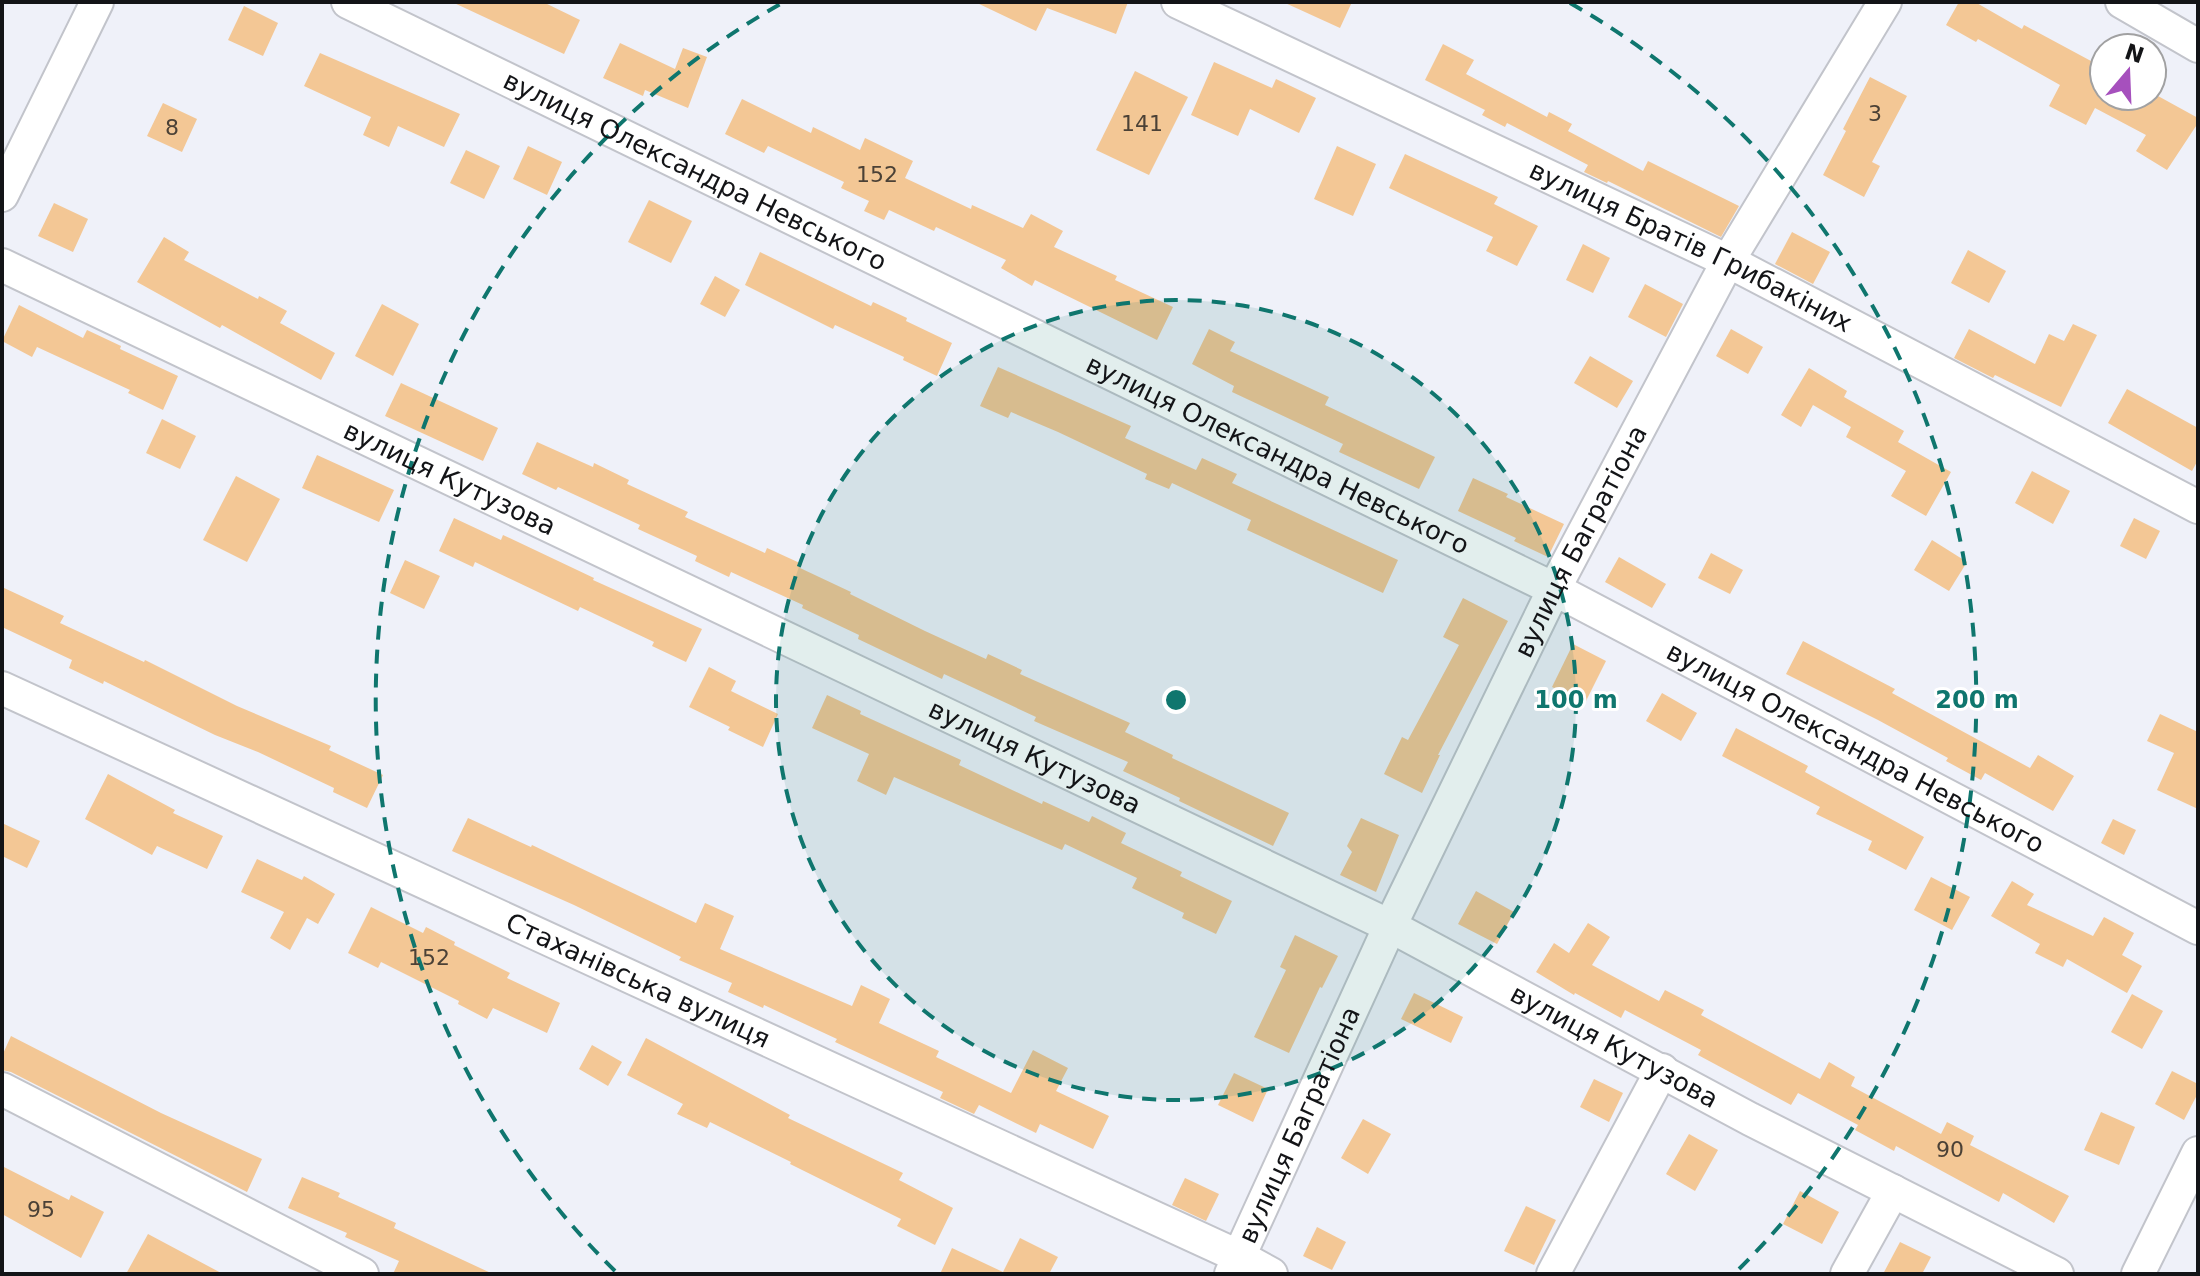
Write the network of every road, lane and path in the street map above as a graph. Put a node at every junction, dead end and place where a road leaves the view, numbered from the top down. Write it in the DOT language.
graph roads {
  1 [pos="97,2"];
  2 [pos="348,2"];
  3 [pos="1178,2"];
  4 [pos="1885,2"];
  5 [pos="2122,2"];
  6 [pos="2198,46"];
  7 [pos="2,195"];
  8 [pos="1728,261"];
  9 [pos="2,265"];
  10 [pos="2198,507"];
  11 [pos="1554,589"];
  12 [pos="2,688"];
  13 [pos="1390,926"];
  14 [pos="2198,928"];
  15 [pos="1662,1070"];
  16 [pos="2,1089"];
  17 [pos="2198,1153"];
  18 [pos="1893,1191"];
  19 [pos="1235,1265"];
  20 [pos="362,1274"];
  21 [pos="1271,1274"];
  22 [pos="1553,1274"];
  23 [pos="1847,1274"];
  24 [pos="2057,1274"];
  25 [pos="2138,1274"];
  1 -- 7 [label="street"];
  2 -- 11 [label="street, вулиця Олександра Невського"];
  3 -- 8 [label="street, вулиця Братів Грибакіних"];
  4 -- 8 [label="street, вулиця Багратіона"];
  5 -- 6 [label="street"];
  8 -- 10 [label="street, вулиця Братів Грибакіних"];
  8 -- 11 [label="street, вулиця Багратіона"];
  9 -- 13 [label="street, вулиця Кутузова"];
  11 -- 13 [label="street, вулиця Багратіона"];
  11 -- 14 [label="street, вулиця Олександра Невського"];
  12 -- 19 [label="street, Стаханівська вулиця"];
  13 -- 15 [label="street, вулиця Кутузова"];
  13 -- 19 [label="street, вулиця Багратіона"];
  15 -- 18 [label="street, вулиця Кутузова"];
  15 -- 22 [label="street"];
  16 -- 20 [label="street"];
  17 -- 25 [label="street"];
  18 -- 23 [label="street"];
  18 -- 24 [label="street, вулиця Кутузова"];
  19 -- 21 [label="street, Стаханівська вулиця"];
}
